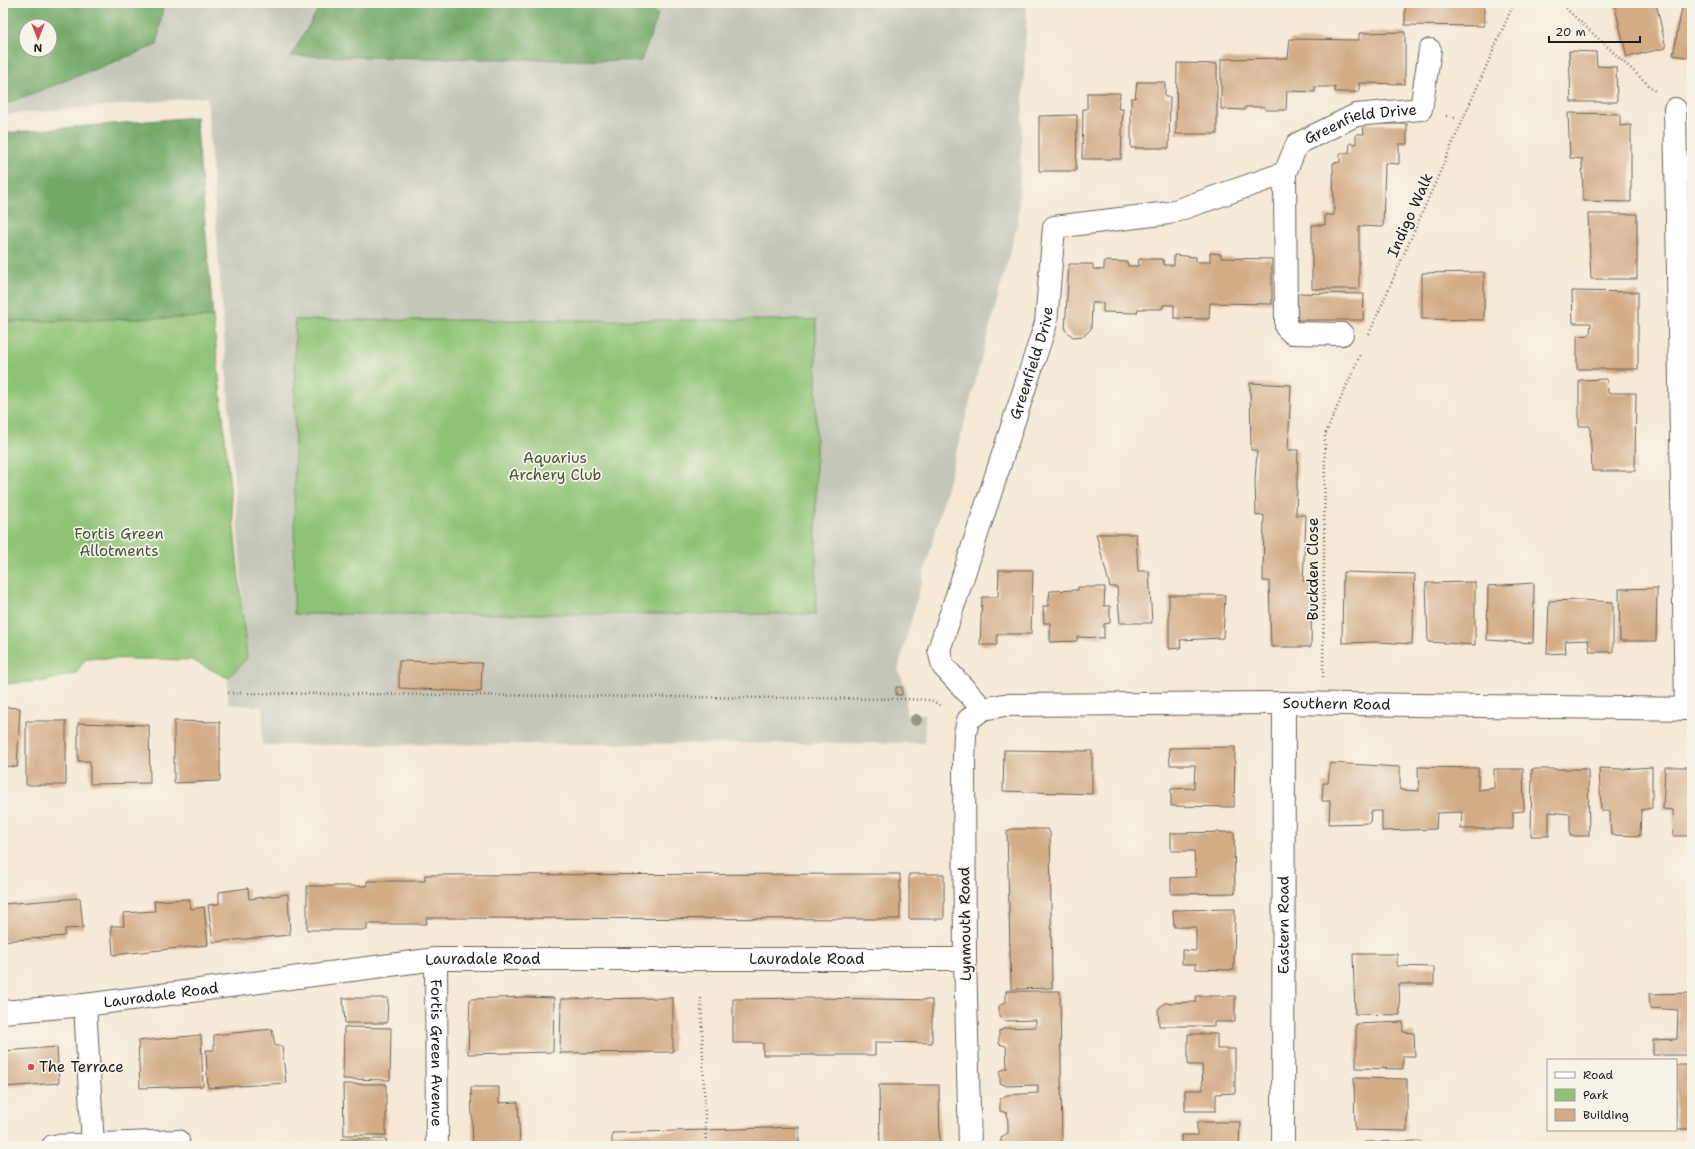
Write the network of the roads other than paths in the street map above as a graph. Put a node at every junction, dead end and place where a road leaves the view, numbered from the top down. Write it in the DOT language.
graph roads {
  1 [pos="1430,50"];
  2 [pos="1675,109"];
  3 [pos="1286,173"];
  4 [pos="1342,334"];
  5 [pos="1284,703"];
  6 [pos="1689,710"];
  7 [pos="975,714"];
  8 [pos="436,959"];
  9 [pos="965,959"];
  10 [pos="85,1005"];
  11 [pos="3,1012"];
  12 [pos="178,1141"];
  13 [pos="93,1145"];
  14 [pos="53,1146"];
  15 [pos="437,1146"];
  16 [pos="970,1146"];
  17 [pos="1283,1146"];
  1 -- 3 [label="street, Greenfield Drive"];
  2 -- 6 [label="street"];
  3 -- 4 [label="street, Greenfield Drive"];
  3 -- 7 [label="street, Greenfield Drive"];
  5 -- 6 [label="street, Southern Road"];
  5 -- 7 [label="street, Southern Road"];
  5 -- 17 [label="street, Eastern Road"];
  7 -- 9 [label="street, Lynmouth Road"];
  8 -- 9 [label="street, Lauradale Road"];
  8 -- 10 [label="street, Lauradale Road"];
  8 -- 15 [label="street, Fortis Green Avenue"];
  9 -- 16 [label="street, Lynmouth Road"];
  10 -- 11 [label="street, Lauradale Road"];
  10 -- 13 [label="street"];
  12 -- 13 [label="street"];
  13 -- 14 [label="street"];
}
